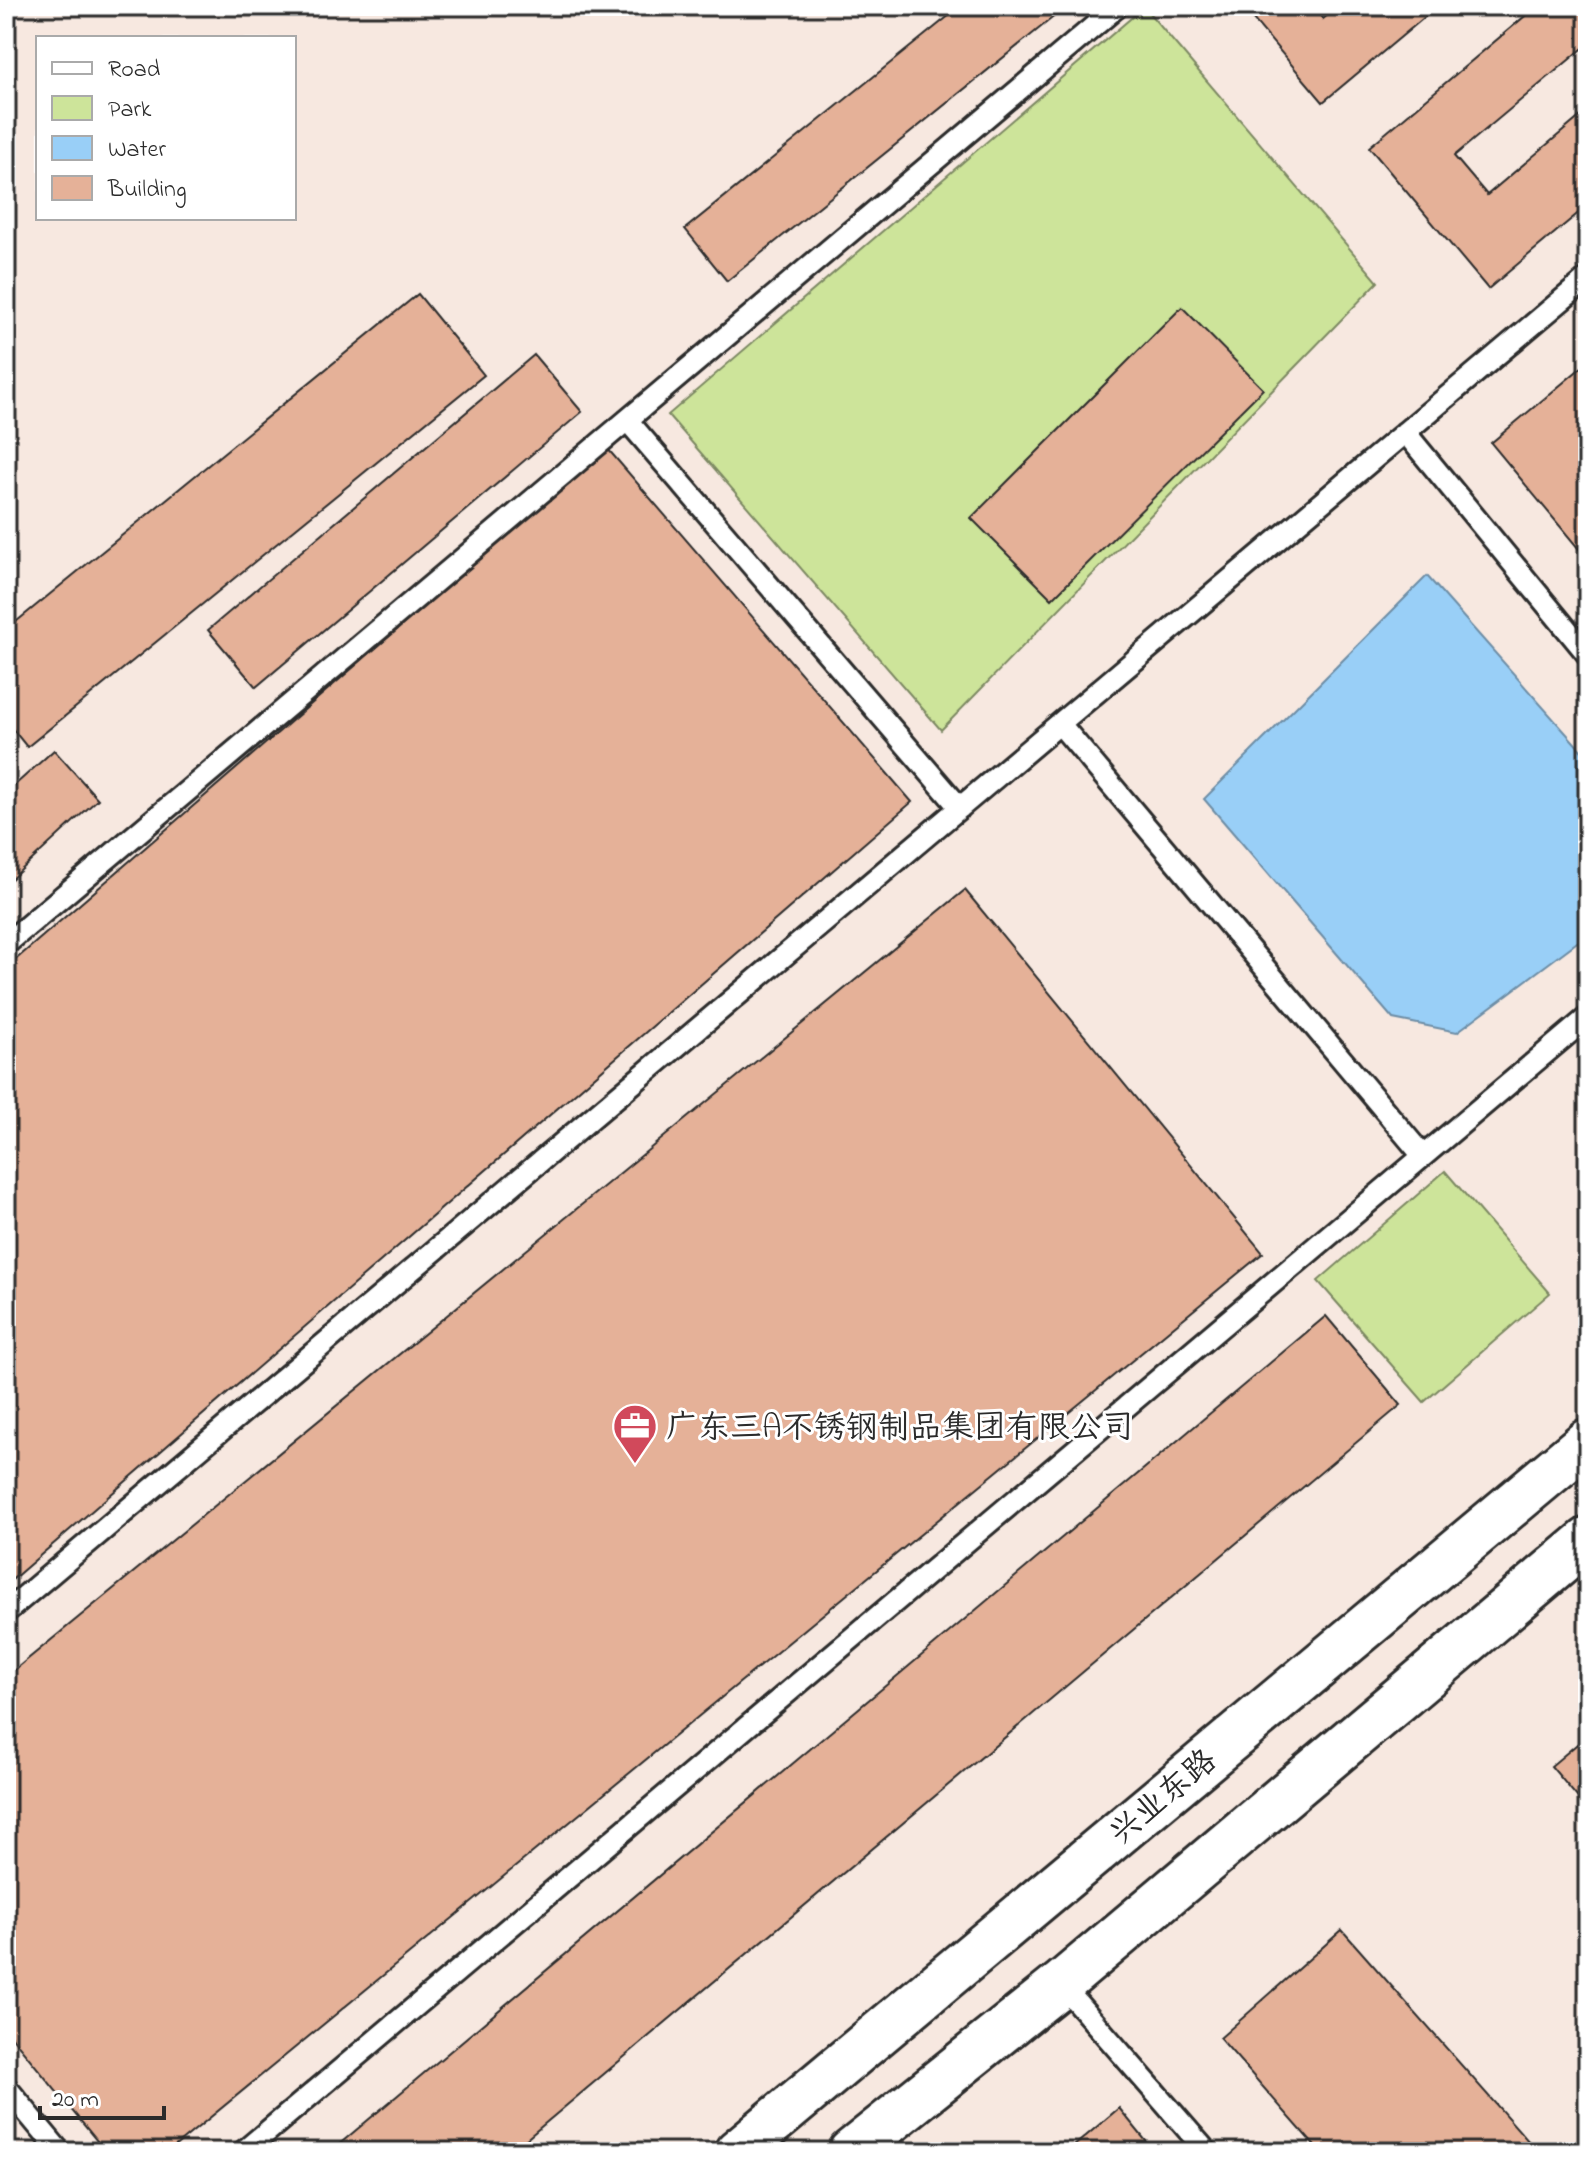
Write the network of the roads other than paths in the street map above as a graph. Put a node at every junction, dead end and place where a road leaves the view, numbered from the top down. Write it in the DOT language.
graph roads {
  1 [pos="1118,6"];
  2 [pos="1588,278"];
  3 [pos="627,420"];
  4 [pos="1405,432"];
  5 [pos="1588,655"];
  6 [pos="1060,724"];
  7 [pos="960,808"];
  8 [pos="6,944"];
  9 [pos="1588,1017"];
  10 [pos="1423,1156"];
  11 [pos="1588,1441"];
  12 [pos="1588,1540"];
  13 [pos="6,1612"];
  14 [pos="1061,1984"];
  15 [pos="6,2087"];
  16 [pos="60,2152"];
  17 [pos="243,2152"];
  18 [pos="737,2152"];
  19 [pos="851,2152"];
  20 [pos="1207,2152"];
  1 -- 3 [label="lane"];
  2 -- 4 [label="lane"];
  3 -- 7 [label="lane"];
  3 -- 8 [label="lane"];
  4 -- 5 [label="lane"];
  4 -- 6 [label="lane"];
  6 -- 7 [label="lane"];
  6 -- 10 [label="lane"];
  7 -- 13 [label="lane"];
  9 -- 10 [label="lane"];
  10 -- 17 [label="lane"];
  11 -- 18 [label="street, 兴业东路"];
  12 -- 14 [label="street"];
  14 -- 19 [label="street"];
  14 -- 20 [label="lane"];
  15 -- 16 [label="lane"];
}
